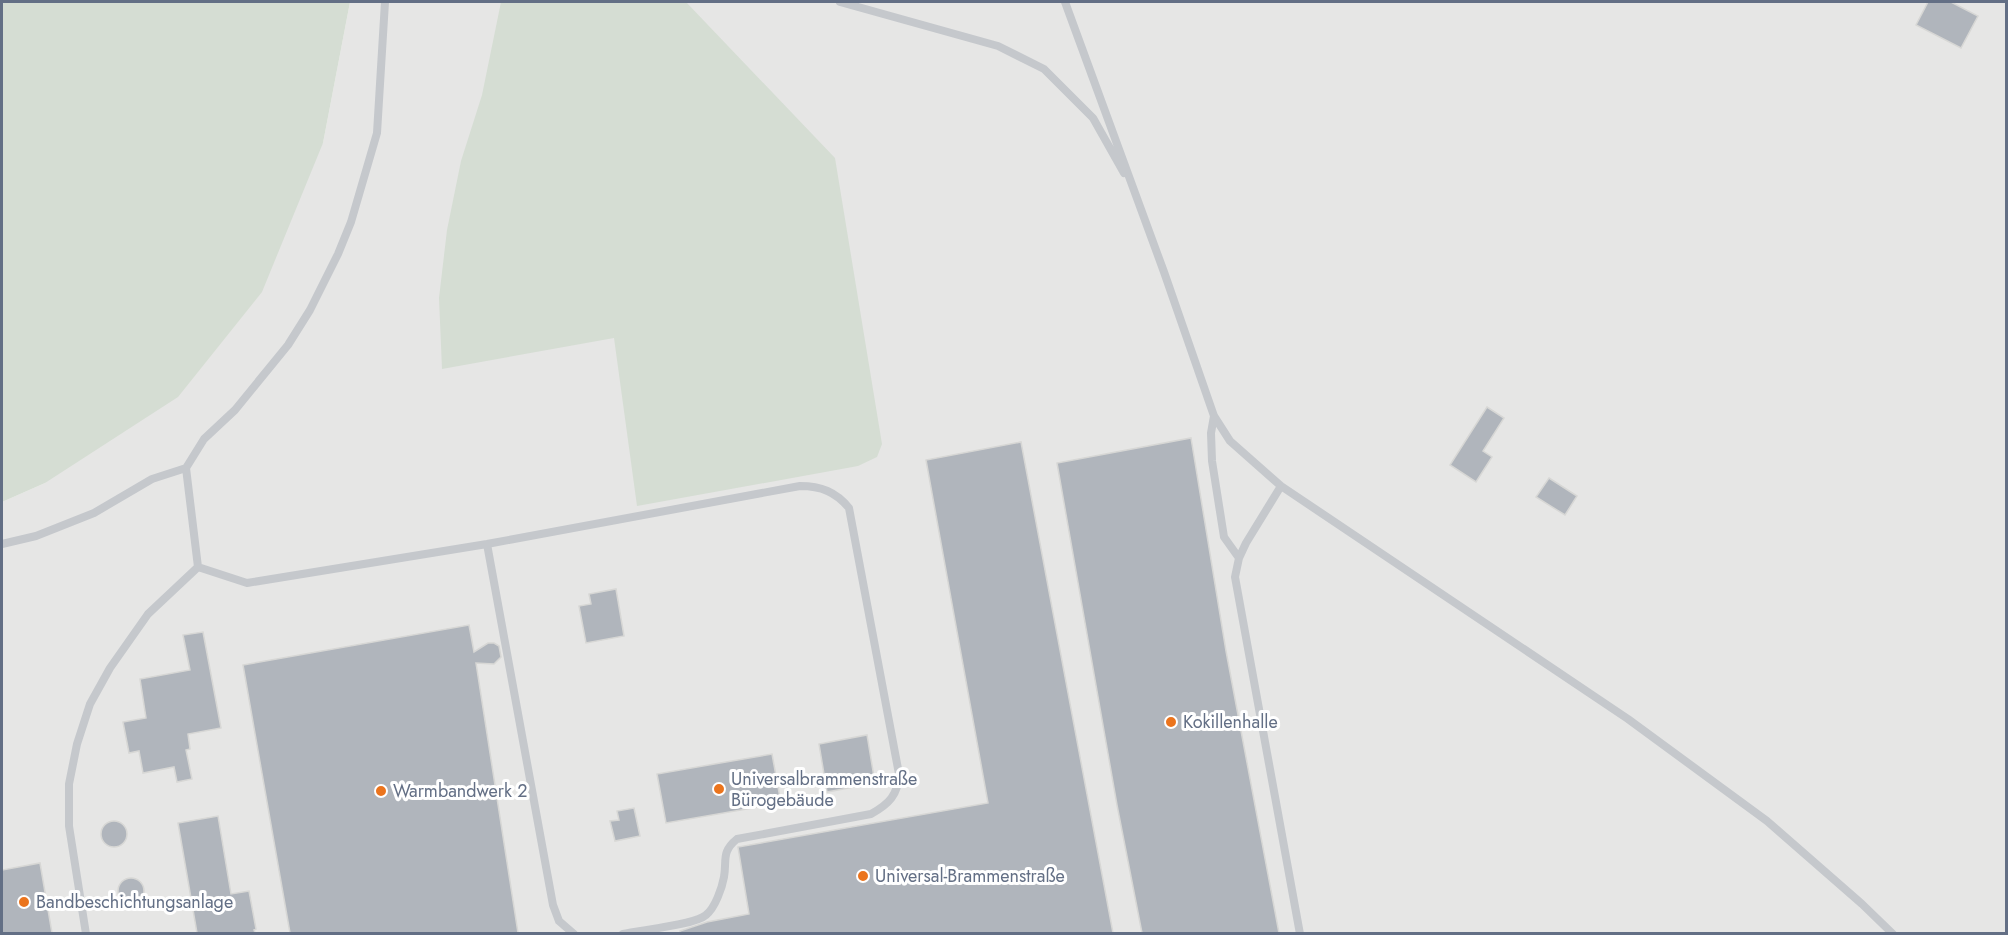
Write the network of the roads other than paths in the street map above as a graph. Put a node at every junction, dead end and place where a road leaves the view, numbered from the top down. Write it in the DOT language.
graph roads {
  1 [pos="385,2"];
  2 [pos="840,2"];
  3 [pos="1065,2"];
  4 [pos="1136,195"];
  5 [pos="1214,416"];
  6 [pos="186,468"];
  7 [pos="1281,486"];
  8 [pos="2,544"];
  9 [pos="487,544"];
  10 [pos="1239,558"];
  11 [pos="198,567"];
  12 [pos="86,933"];
  13 [pos="574,933"];
  14 [pos="623,933"];
  15 [pos="1300,933"];
  16 [pos="1893,933"];
  1 -- 6 [label="lane"];
  2 -- 4 [label="lane"];
  3 -- 4 [label="lane"];
  4 -- 5 [label="lane"];
  5 -- 7 [label="lane"];
  5 -- 10 [label="lane"];
  6 -- 8 [label="lane"];
  6 -- 11 [label="lane"];
  7 -- 10 [label="lane"];
  7 -- 16 [label="lane"];
  9 -- 11 [label="lane"];
  9 -- 13 [label="lane"];
  9 -- 14 [label="lane"];
  10 -- 15 [label="lane"];
  11 -- 12 [label="lane"];
}
